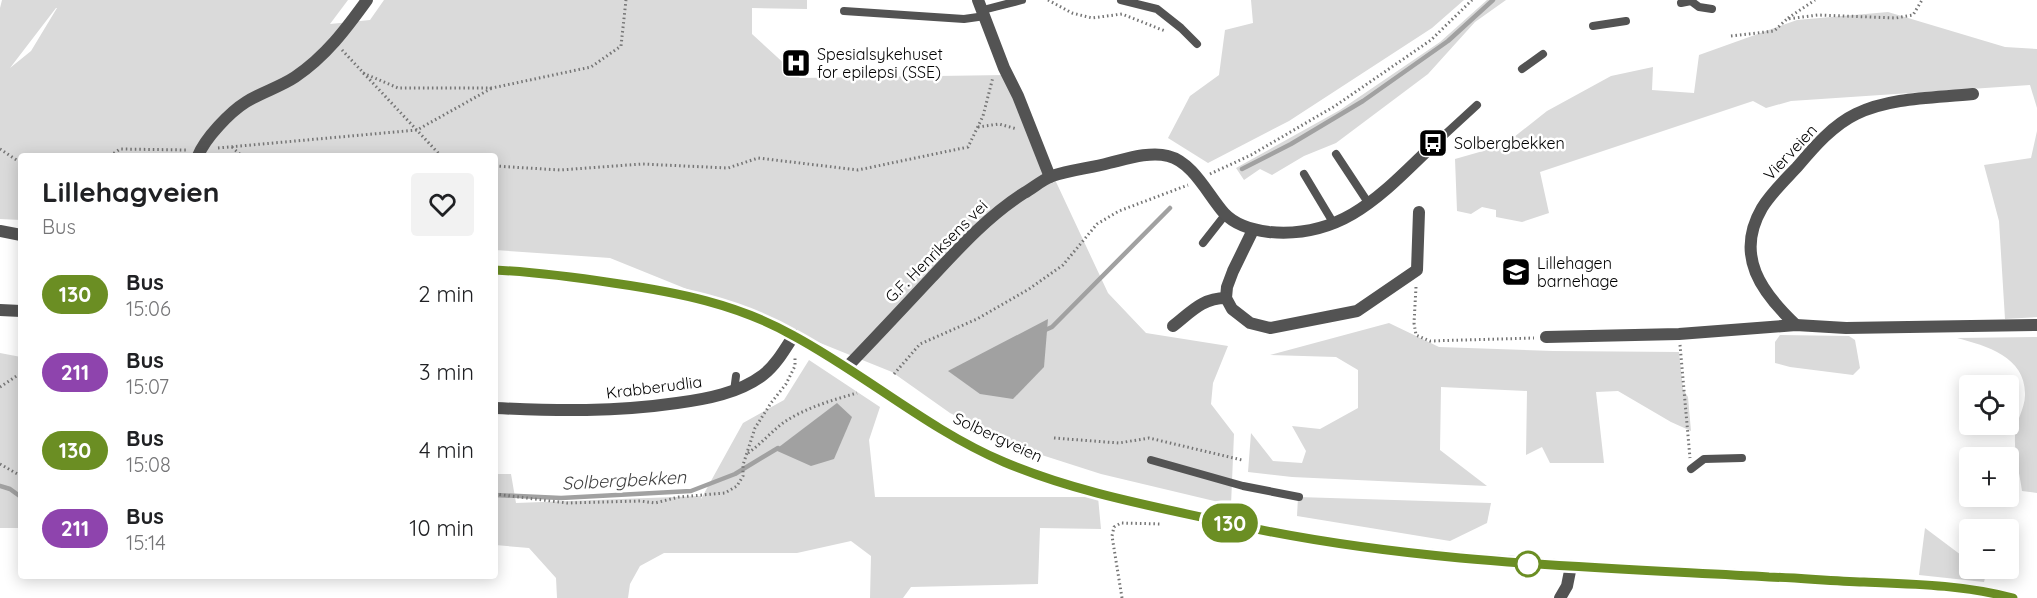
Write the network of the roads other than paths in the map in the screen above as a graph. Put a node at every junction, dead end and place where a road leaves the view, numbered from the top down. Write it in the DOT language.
graph roads {
  1 [pos="367,0"];
  2 [pos="1022,0"];
  3 [pos="1121,0"];
  4 [pos="1681,3"];
  5 [pos="982,9"];
  6 [pos="1712,9"];
  7 [pos="844,11"];
  8 [pos="1626,21"];
  9 [pos="1593,26"];
  10 [pos="1197,44"];
  11 [pos="1543,54"];
  12 [pos="1522,69"];
  13 [pos="1973,94"];
  14 [pos="1477,105"];
  15 [pos="1428,150"];
  16 [pos="199,153"];
  17 [pos="1336,154"];
  18 [pos="1304,174"];
  19 [pos="1050,177"];
  20 [pos="1369,204"];
  21 [pos="1419,212"];
  22 [pos="1226,215"];
  23 [pos="1335,224"];
  24 [pos="1253,230"];
  25 [pos="0,231"];
  26 [pos="18,234"];
  27 [pos="1203,243"];
  28 [pos="498,270"];
  29 [pos="1226,298"];
  30 [pos="0,310"];
  31 [pos="18,311"];
  32 [pos="1796,325"];
  33 [pos="2037,325"];
  34 [pos="1173,326"];
  35 [pos="794,335"];
  36 [pos="1546,337"];
  37 [pos="846,368"];
  38 [pos="736,376"];
  39 [pos="734,390"];
  40 [pos="498,408"];
  41 [pos="1742,458"];
  42 [pos="1151,460"];
  43 [pos="1691,469"];
  44 [pos="1299,497"];
  45 [pos="1571,566"];
  46 [pos="1560,598"];
  47 [pos="2013,598"];
  1 -- 16 [label="street"];
  2 -- 5 [label="lane"];
  3 -- 10 [label="lane"];
  4 -- 6 [label="lane"];
  5 -- 7 [label="lane"];
  5 -- 19 [label="street"];
  8 -- 9 [label="lane"];
  11 -- 12 [label="lane"];
  13 -- 32 [label="street, Vierveien"];
  14 -- 15 [label="lane"];
  15 -- 20 [label="street"];
  17 -- 20 [label="lane"];
  18 -- 23 [label="lane"];
  19 -- 22 [label="street"];
  19 -- 37 [label="street, G.F. Henriksens vei"];
  20 -- 23 [label="street"];
  21 -- 29 [label="street"];
  22 -- 24 [label="street"];
  22 -- 27 [label="lane"];
  23 -- 24 [label="street"];
  24 -- 29 [label="street"];
  25 -- 26 [label="street"];
  28 -- 35 [label="street, Solbergveien"];
  29 -- 34 [label="street"];
  30 -- 31 [label="street"];
  32 -- 33 [label="street"];
  32 -- 36 [label="street"];
  35 -- 37 [label="street, Solbergveien"];
  35 -- 39 [label="street, Krabberudlia"];
  37 -- 45 [label="street, Solbergveien"];
  38 -- 39 [label="lane"];
  39 -- 40 [label="street, Krabberudlia"];
  41 -- 43 [label="lane"];
  42 -- 44 [label="lane"];
  45 -- 46 [label="street"];
  45 -- 47 [label="street, Solbergveien"];
}
